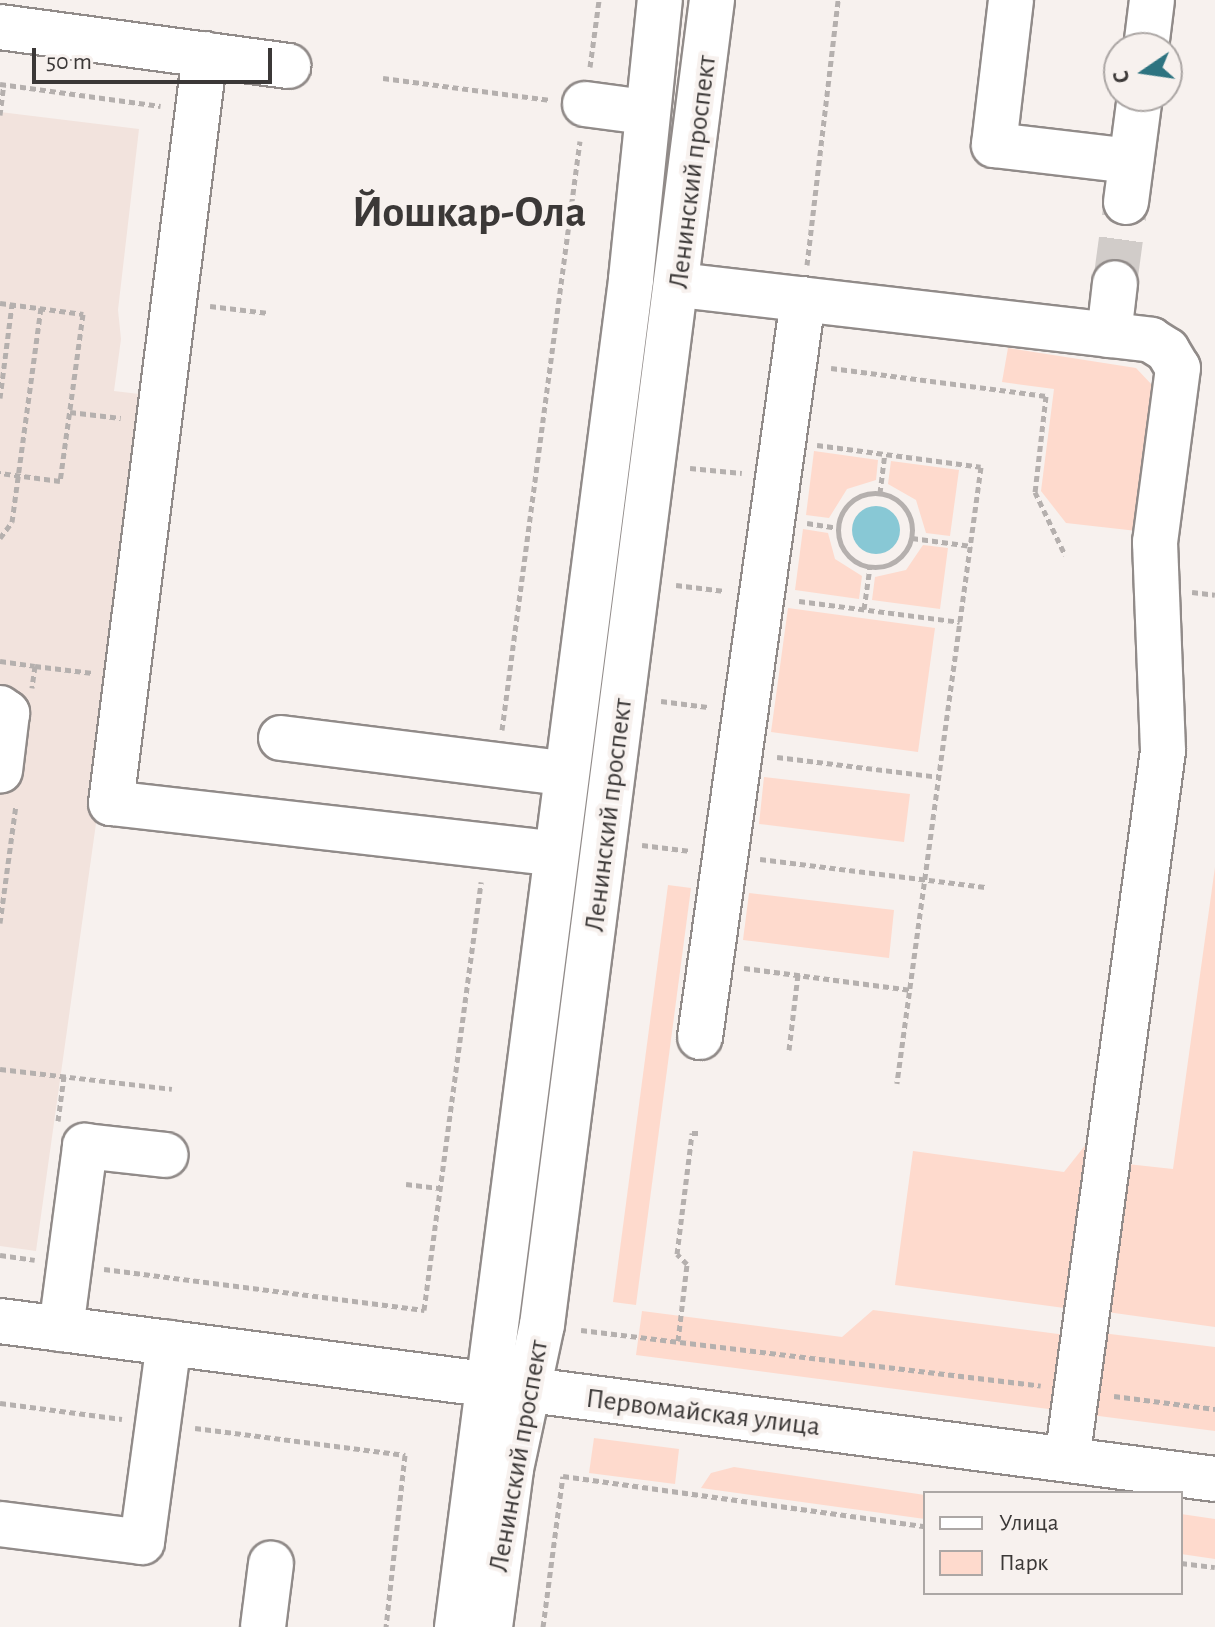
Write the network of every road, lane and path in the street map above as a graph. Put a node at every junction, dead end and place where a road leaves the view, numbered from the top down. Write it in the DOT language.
graph roads {
  1 [pos="599,0"];
  2 [pos="660,0"];
  3 [pos="712,0"];
  4 [pos="838,0"];
  5 [pos="1011,0"];
  6 [pos="1152,0"];
  7 [pos="1148,32"];
  8 [pos="1,53"];
  9 [pos="205,54"];
  10 [pos="288,66"];
  11 [pos="383,78"];
  12 [pos="585,104"];
  13 [pos="198,111"];
  14 [pos="645,112"];
  15 [pos="1138,112"];
  16 [pos="0,115"];
  17 [pos="1115,283"];
  18 [pos="679,285"];
  19 [pos="803,299"];
  20 [pos="174,301"];
  21 [pos="0,303"];
  22 [pos="12,304"];
  23 [pos="41,308"];
  24 [pos="269,313"];
  25 [pos="1109,335"];
  26 [pos="795,364"];
  27 [pos="0,398"];
  28 [pos="70,412"];
  29 [pos="158,422"];
  30 [pos="807,444"];
  31 [pos="885,454"];
  32 [pos="690,468"];
  33 [pos="0,473"];
  34 [pos="742,473"];
  35 [pos="19,475"];
  36 [pos="880,493"];
  37 [pos="797,522"];
  38 [pos="837,528"];
  39 [pos="0,538"];
  40 [pos="912,538"];
  41 [pos="971,546"];
  42 [pos="1065,555"];
  43 [pos="870,567"];
  44 [pos="676,585"];
  45 [pos="744,593"];
  46 [pos="864,609"];
  47 [pos="960,622"];
  48 [pos="35,666"];
  49 [pos="125,677"];
  50 [pos="661,701"];
  51 [pos="711,707"];
  52 [pos="0,708"];
  53 [pos="281,738"];
  54 [pos="740,753"];
  55 [pos="497,765"];
  56 [pos="0,771"];
  57 [pos="564,773"];
  58 [pos="939,777"];
  59 [pos="486,845"];
  60 [pos="642,845"];
  61 [pos="553,853"];
  62 [pos="726,855"];
  63 [pos="925,880"];
  64 [pos="985,887"];
  65 [pos="711,964"];
  66 [pos="798,975"];
  67 [pos="910,990"];
  68 [pos="700,1037"];
  69 [pos="789,1050"];
  70 [pos="0,1069"];
  71 [pos="897,1083"];
  72 [pos="172,1089"];
  73 [pos="701,1133"];
  74 [pos="165,1155"];
  75 [pos="406,1184"];
  76 [pos="440,1188"];
  77 [pos="0,1255"];
  78 [pos="41,1261"];
  79 [pos="87,1266"];
  80 [pos="0,1321"];
  81 [pos="61,1329"];
  82 [pos="581,1330"];
  83 [pos="678,1341"];
  84 [pos="169,1343"];
  85 [pos="508,1389"];
  86 [pos="1076,1391"];
  87 [pos="0,1403"];
  88 [pos="1215,1409"];
  89 [pos="158,1423"];
  90 [pos="1067,1460"];
  91 [pos="1215,1479"];
  92 [pos="0,1524"];
  93 [pos="923,1526"];
  94 [pos="1183,1563"];
  95 [pos="271,1564"];
  96 [pos="1215,1567"];
  97 [pos="263,1627"];
  98 [pos="386,1627"];
  99 [pos="457,1627"];
  100 [pos="490,1627"];
  101 [pos="543,1627"];
  1 -- 12 [label="path"];
  2 -- 14 [label="main road, Ленинский проспект"];
  3 -- 18 [label="main road, Ленинский проспект"];
  4 -- 19 [label="path"];
  5 -- 15 [label="main road"];
  6 -- 7 [label="main road"];
  8 -- 9 [label="main road"];
  8 -- 13 [label="path"];
  8 -- 16 [label="path"];
  9 -- 10 [label="main road"];
  9 -- 13 [label="main road"];
  11 -- 12 [label="path"];
  12 -- 14 [label="main road"];
  12 -- 55 [label="path"];
  13 -- 20 [label="main road"];
  14 -- 57 [label="main road, Ленинский проспект"];
  17 -- 25 [label="main road"];
  18 -- 19 [label="main road"];
  18 -- 85 [label="main road, Ленинский проспект"];
  19 -- 25 [label="main road"];
  19 -- 26 [label="main road"];
  20 -- 24 [label="path"];
  20 -- 29 [label="main road"];
  21 -- 22 [label="path"];
  22 -- 23 [label="path"];
  22 -- 27 [label="path"];
  23 -- 28 [label="path"];
  23 -- 35 [label="path"];
  25 -- 86 [label="main road"];
  26 -- 42 [label="path"];
  26 -- 45 [label="main road"];
  28 -- 29 [label="path"];
  28 -- 35 [label="path"];
  29 -- 49 [label="main road"];
  30 -- 31 [label="path"];
  31 -- 36 [label="path"];
  31 -- 41 [label="path"];
  32 -- 34 [label="path"];
  33 -- 35 [label="path"];
  35 -- 39 [label="path"];
  36 -- 38 [label="path"];
  36 -- 40 [label="path"];
  37 -- 38 [label="path"];
  38 -- 43 [label="path"];
  40 -- 41 [label="path"];
  40 -- 43 [label="path"];
  41 -- 47 [label="path"];
  43 -- 46 [label="path"];
  44 -- 45 [label="path"];
  45 -- 46 [label="path"];
  45 -- 54 [label="main road"];
  46 -- 47 [label="path"];
  47 -- 58 [label="path"];
  48 -- 49 [label="path"];
  49 -- 59 [label="main road"];
  50 -- 51 [label="path"];
  52 -- 56 [label="main road"];
  53 -- 55 [label="main road"];
  54 -- 58 [label="path"];
  54 -- 62 [label="main road"];
  55 -- 57 [label="main road"];
  57 -- 61 [label="main road, Ленинский проспект"];
  58 -- 63 [label="path"];
  59 -- 61 [label="main road"];
  59 -- 76 [label="path"];
  60 -- 62 [label="path"];
  61 -- 85 [label="main road, Ленинский проспект"];
  62 -- 63 [label="path"];
  62 -- 65 [label="main road"];
  63 -- 64 [label="path"];
  63 -- 67 [label="path"];
  65 -- 66 [label="path"];
  65 -- 68 [label="main road"];
  66 -- 67 [label="path"];
  66 -- 69 [label="path"];
  67 -- 71 [label="path"];
  70 -- 72 [label="path"];
  73 -- 83 [label="path"];
  74 -- 81 [label="main road"];
  75 -- 76 [label="path"];
  76 -- 79 [label="path"];
  77 -- 78 [label="path"];
  80 -- 81 [label="main road, Первомайская улица"];
  81 -- 84 [label="main road, Первомайская улица"];
  82 -- 83 [label="path"];
  83 -- 86 [label="path"];
  84 -- 85 [label="main road, Первомайская улица"];
  84 -- 89 [label="main road"];
  85 -- 90 [label="main road, Первомайская улица"];
  85 -- 99 [label="main road, Ленинский проспект"];
  85 -- 100 [label="main road, Ленинский проспект"];
  86 -- 88 [label="path"];
  86 -- 90 [label="main road"];
  87 -- 89 [label="path"];
  89 -- 92 [label="main road"];
  89 -- 98 [label="path"];
  90 -- 91 [label="main road, Первомайская улица"];
  93 -- 101 [label="path"];
  94 -- 96 [label="path"];
  95 -- 97 [label="main road"];
}
